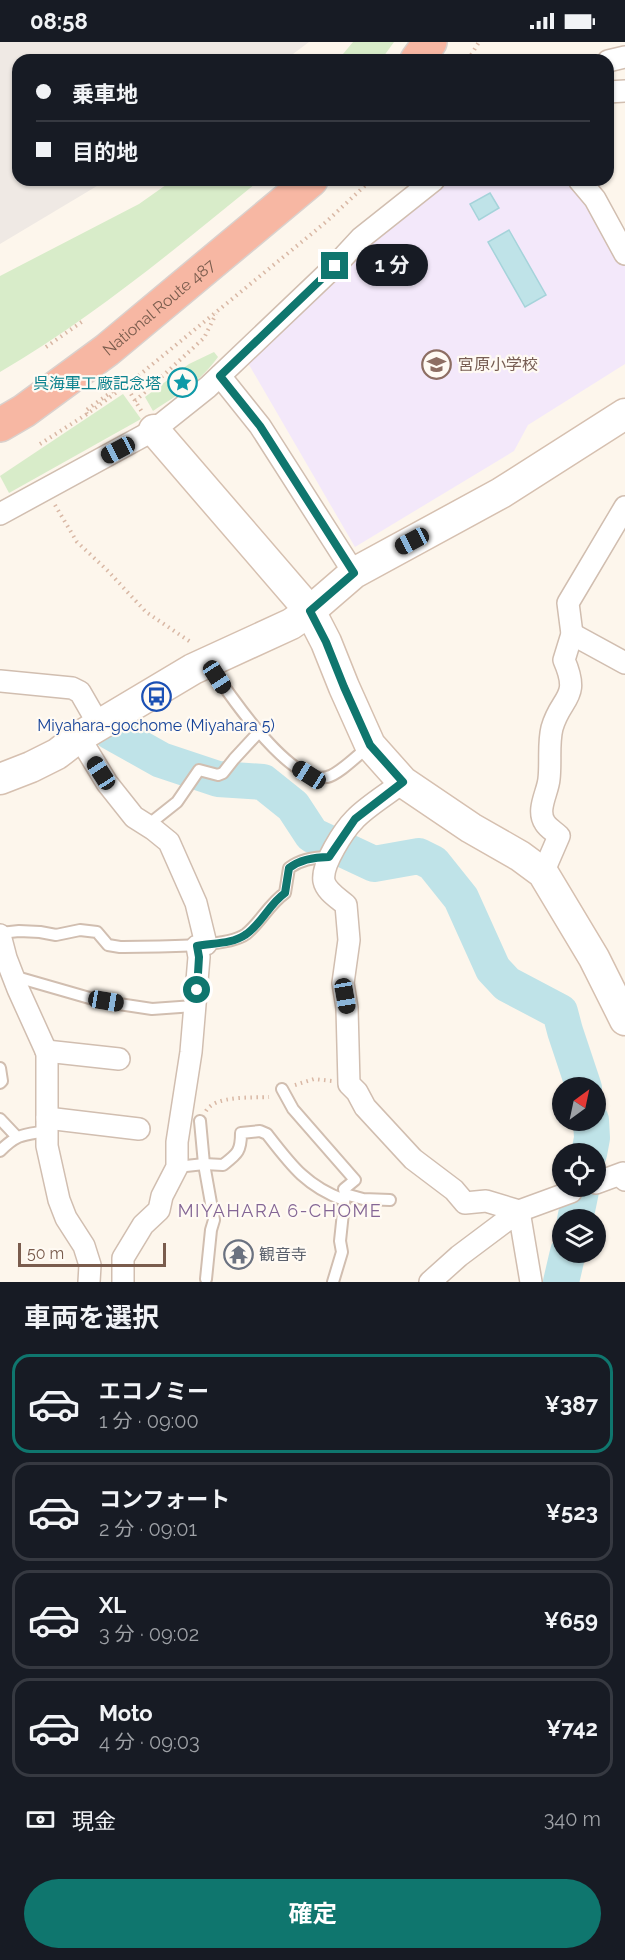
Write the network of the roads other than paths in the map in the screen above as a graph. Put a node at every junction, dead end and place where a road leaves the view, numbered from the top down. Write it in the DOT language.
graph roads {
  1 [pos="304,186"];
  2 [pos="426,186"];
  3 [pos="584,186"];
  4 [pos="625,254"];
  5 [pos="220,376"];
  6 [pos="625,414"];
  7 [pos="0,425"];
  8 [pos="153,430"];
  9 [pos="625,507"];
  10 [pos="0,514"];
  11 [pos="354,573"];
  12 [pos="310,611"];
  13 [pos="572,634"];
  14 [pos="208,662"];
  15 [pos="625,663"];
  16 [pos="0,681"];
  17 [pos="89,731"];
  18 [pos="259,732"];
  19 [pos="370,745"];
  20 [pos="0,779"];
  21 [pos="403,782"];
  22 [pos="148,825"];
  23 [pos="334,850"];
  24 [pos="543,873"];
  25 [pos="0,934"];
  26 [pos="202,945"];
  27 [pos="13,976"];
  28 [pos="621,1005"];
  29 [pos="194,1006"];
  30 [pos="46,1051"];
  31 [pos="118,1059"];
  32 [pos="0,1068"];
  33 [pos="0,1083"];
  34 [pos="282,1089"];
  35 [pos="0,1119"];
  36 [pos="200,1121"];
  37 [pos="47,1124"];
  38 [pos="139,1129"];
  39 [pos="17,1137"];
  40 [pos="0,1152"];
  41 [pos="204,1164"];
  42 [pos="177,1167"];
  43 [pos="624,1176"];
  44 [pos="606,1180"];
  45 [pos="345,1197"];
  46 [pos="558,1197"];
  47 [pos="390,1200"];
  48 [pos="519,1212"];
  49 [pos="206,1279"];
  50 [pos="89,1282"];
  51 [pos="123,1282"];
  52 [pos="333,1282"];
  53 [pos="430,1282"];
  54 [pos="531,1282"];
  1 -- 7 [label="highway, National Route 487"];
  2 -- 5 [label="street"];
  3 -- 4 [label="street"];
  5 -- 8 [label="street"];
  5 -- 11 [label="street"];
  6 -- 11 [label="street"];
  8 -- 10 [label="street"];
  8 -- 12 [label="street"];
  9 -- 13 [label="street"];
  11 -- 12 [label="street"];
  12 -- 14 [label="street"];
  12 -- 19 [label="street"];
  13 -- 15 [label="street"];
  13 -- 24 [label="street"];
  14 -- 17 [label="street"];
  14 -- 18 [label="lane"];
  16 -- 17 [label="street"];
  17 -- 20 [label="street"];
  17 -- 22 [label="street"];
  18 -- 19 [label="lane"];
  18 -- 22 [label="lane"];
  19 -- 21 [label="street"];
  21 -- 23 [label="street"];
  21 -- 24 [label="street"];
  22 -- 26 [label="street"];
  23 -- 26 [label="lane"];
  23 -- 48 [label="street"];
  24 -- 28 [label="street"];
  25 -- 26 [label="lane"];
  25 -- 27 [label="street"];
  26 -- 29 [label="street"];
  27 -- 29 [label="lane"];
  27 -- 30 [label="street"];
  29 -- 42 [label="street"];
  30 -- 31 [label="street"];
  30 -- 37 [label="street"];
  32 -- 33 [label="lane"];
  34 -- 45 [label="lane"];
  35 -- 39 [label="lane"];
  36 -- 41 [label="lane"];
  37 -- 38 [label="street"];
  37 -- 39 [label="lane"];
  37 -- 50 [label="street"];
  39 -- 40 [label="lane"];
  41 -- 42 [label="lane"];
  41 -- 45 [label="lane"];
  41 -- 49 [label="lane"];
  42 -- 51 [label="street"];
  43 -- 44 [label="street"];
  45 -- 47 [label="lane"];
  45 -- 52 [label="lane"];
  46 -- 48 [label="street"];
  48 -- 53 [label="street"];
  48 -- 54 [label="street"];
}
